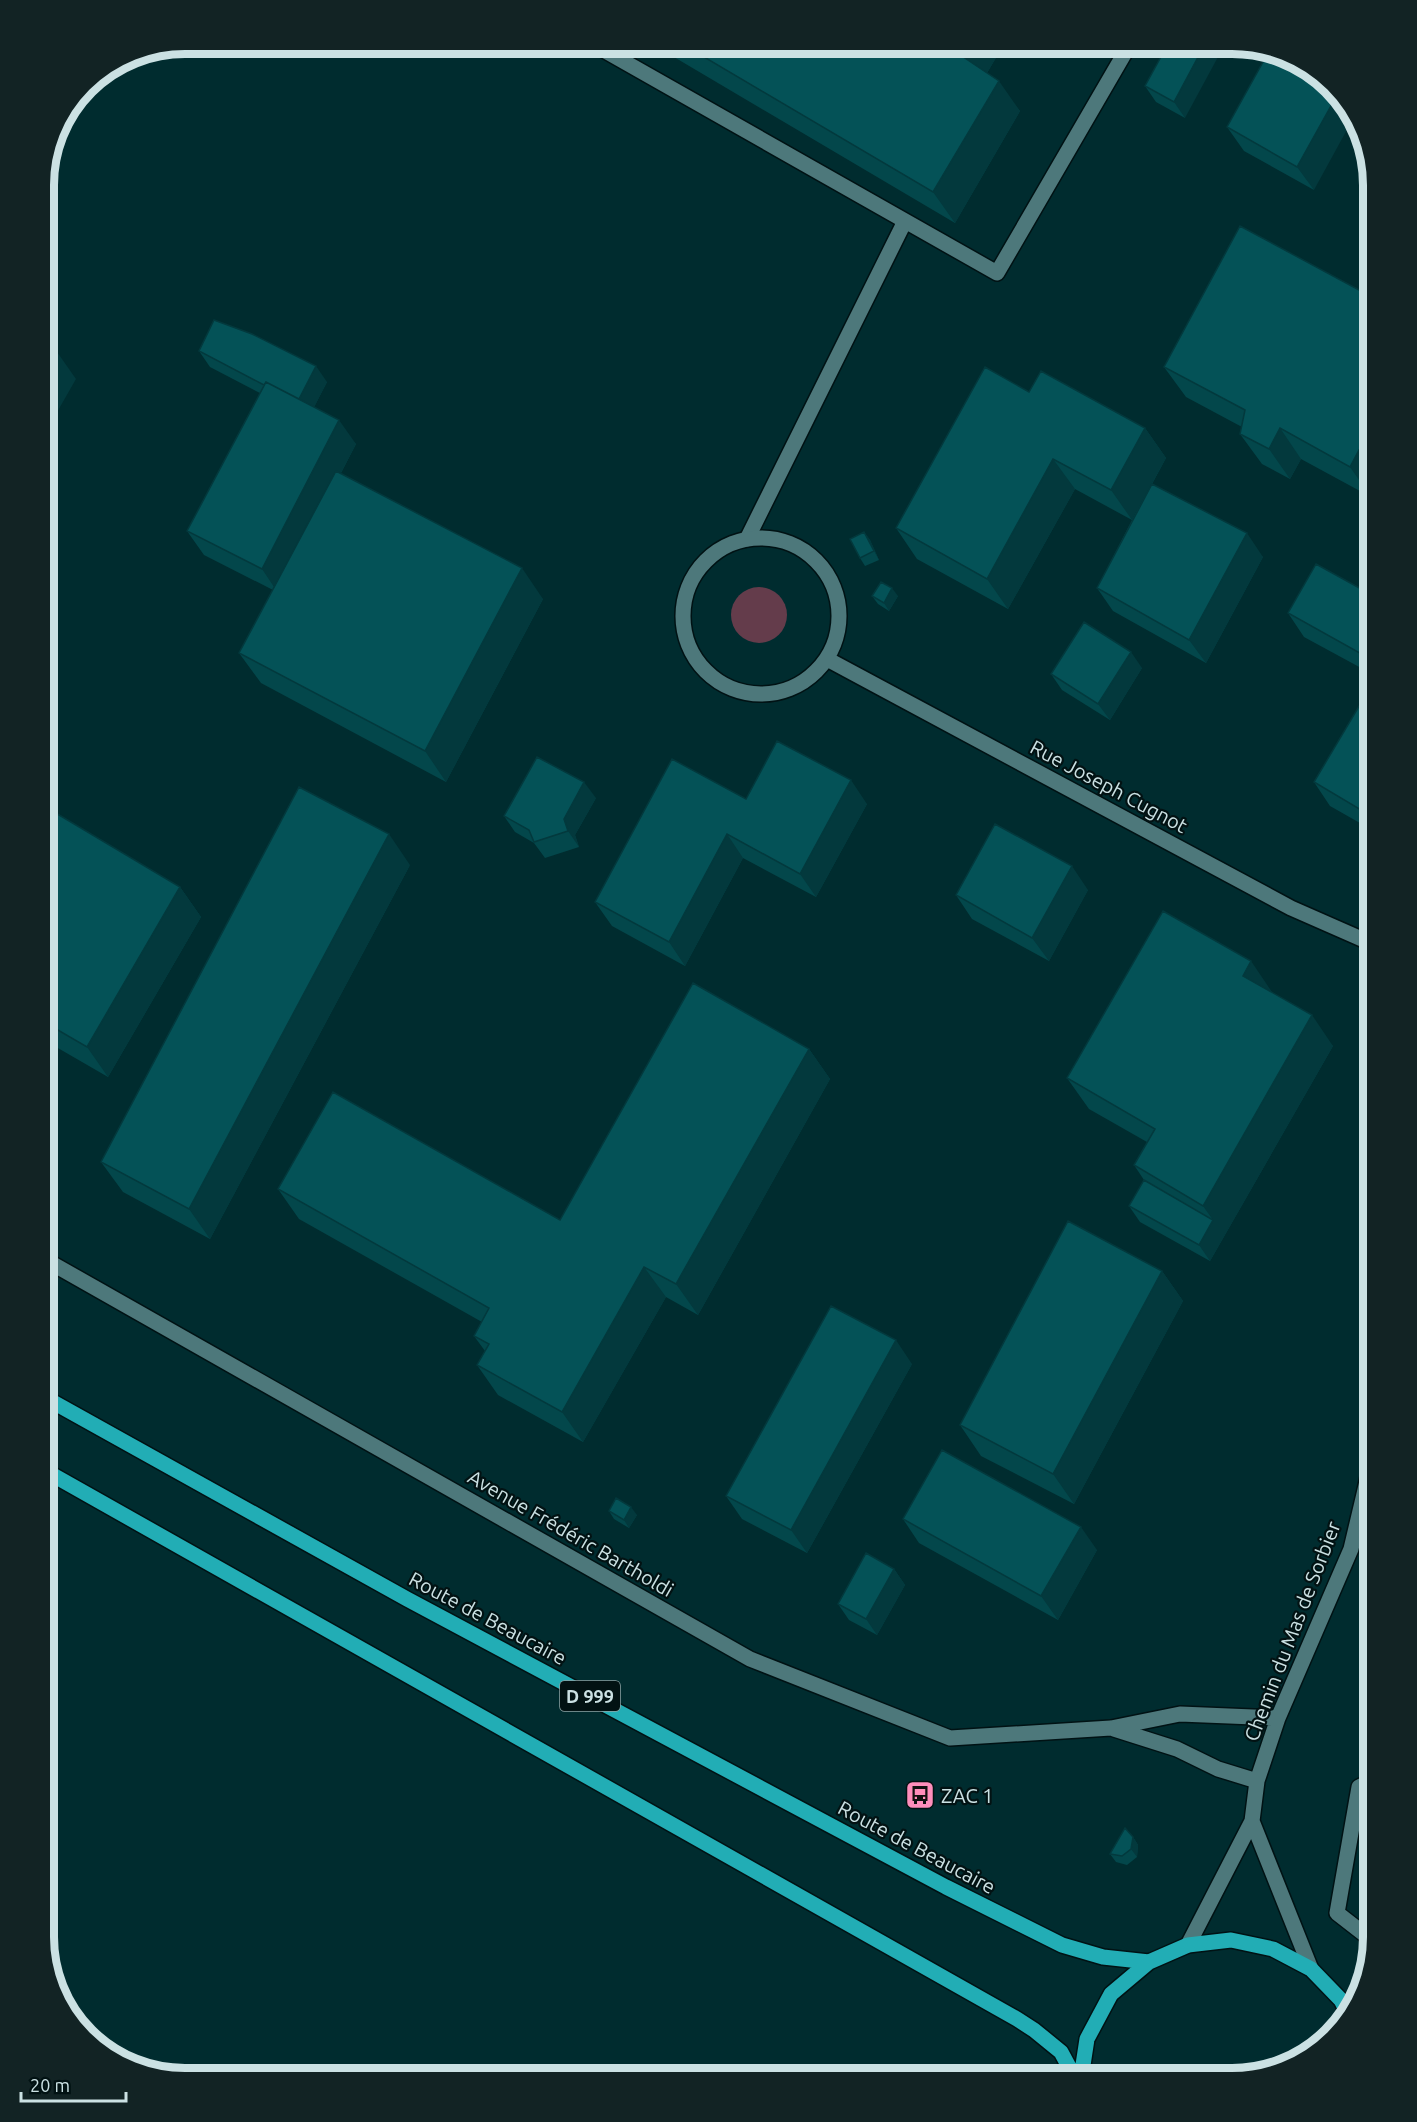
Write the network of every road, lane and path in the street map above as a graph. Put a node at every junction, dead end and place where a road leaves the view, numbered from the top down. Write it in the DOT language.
graph roads {
  1 [pos="611,54"];
  2 [pos="1124,54"];
  3 [pos="905,221"];
  4 [pos="747,538"];
  5 [pos="827,659"];
  6 [pos="1363,939"];
  7 [pos="54,1265"];
  8 [pos="54,1403"];
  9 [pos="54,1476"];
  10 [pos="1363,1501"];
  11 [pos="1278,1718"];
  12 [pos="1111,1728"];
  13 [pos="1257,1782"];
  14 [pos="1363,1785"];
  15 [pos="1252,1821"];
  16 [pos="1363,1934"];
  17 [pos="1188,1945"];
  18 [pos="1149,1962"];
  19 [pos="1311,1969"];
  20 [pos="1344,2005"];
  21 [pos="1070,2068"];
  22 [pos="1083,2068"];
  1 -- 3 [label="street"];
  2 -- 3 [label="street"];
  3 -- 4 [label="street"];
  4 -- 5 [label="street"];
  4 -- 5 [label="street"];
  5 -- 6 [label="street, Rue Joseph Cugnot"];
  7 -- 12 [label="street, Avenue Frédéric Bartholdi"];
  8 -- 18 [label="main road, Route de Beaucaire / D 999"];
  9 -- 21 [label="main road"];
  10 -- 11 [label="street, Chemin du Mas de Sorbier"];
  11 -- 12 [label="street, Avenue Frédéric Bartholdi"];
  11 -- 13 [label="street, Chemin du Mas de Sorbier"];
  12 -- 13 [label="street, Avenue Frédéric Bartholdi"];
  13 -- 15 [label="street, Chemin du Mas de Sorbier"];
  14 -- 16 [label="street"];
  15 -- 17 [label="street, Chemin du Mas de Sorbier"];
  15 -- 19 [label="street, Chemin du Mas de Sorbier"];
  17 -- 18 [label="main road, Route de Beaucaire"];
  17 -- 19 [label="main road, Route de Beaucaire"];
  18 -- 22 [label="main road, Route de Beaucaire"];
  19 -- 20 [label="main road, Route de Beaucaire"];
}
